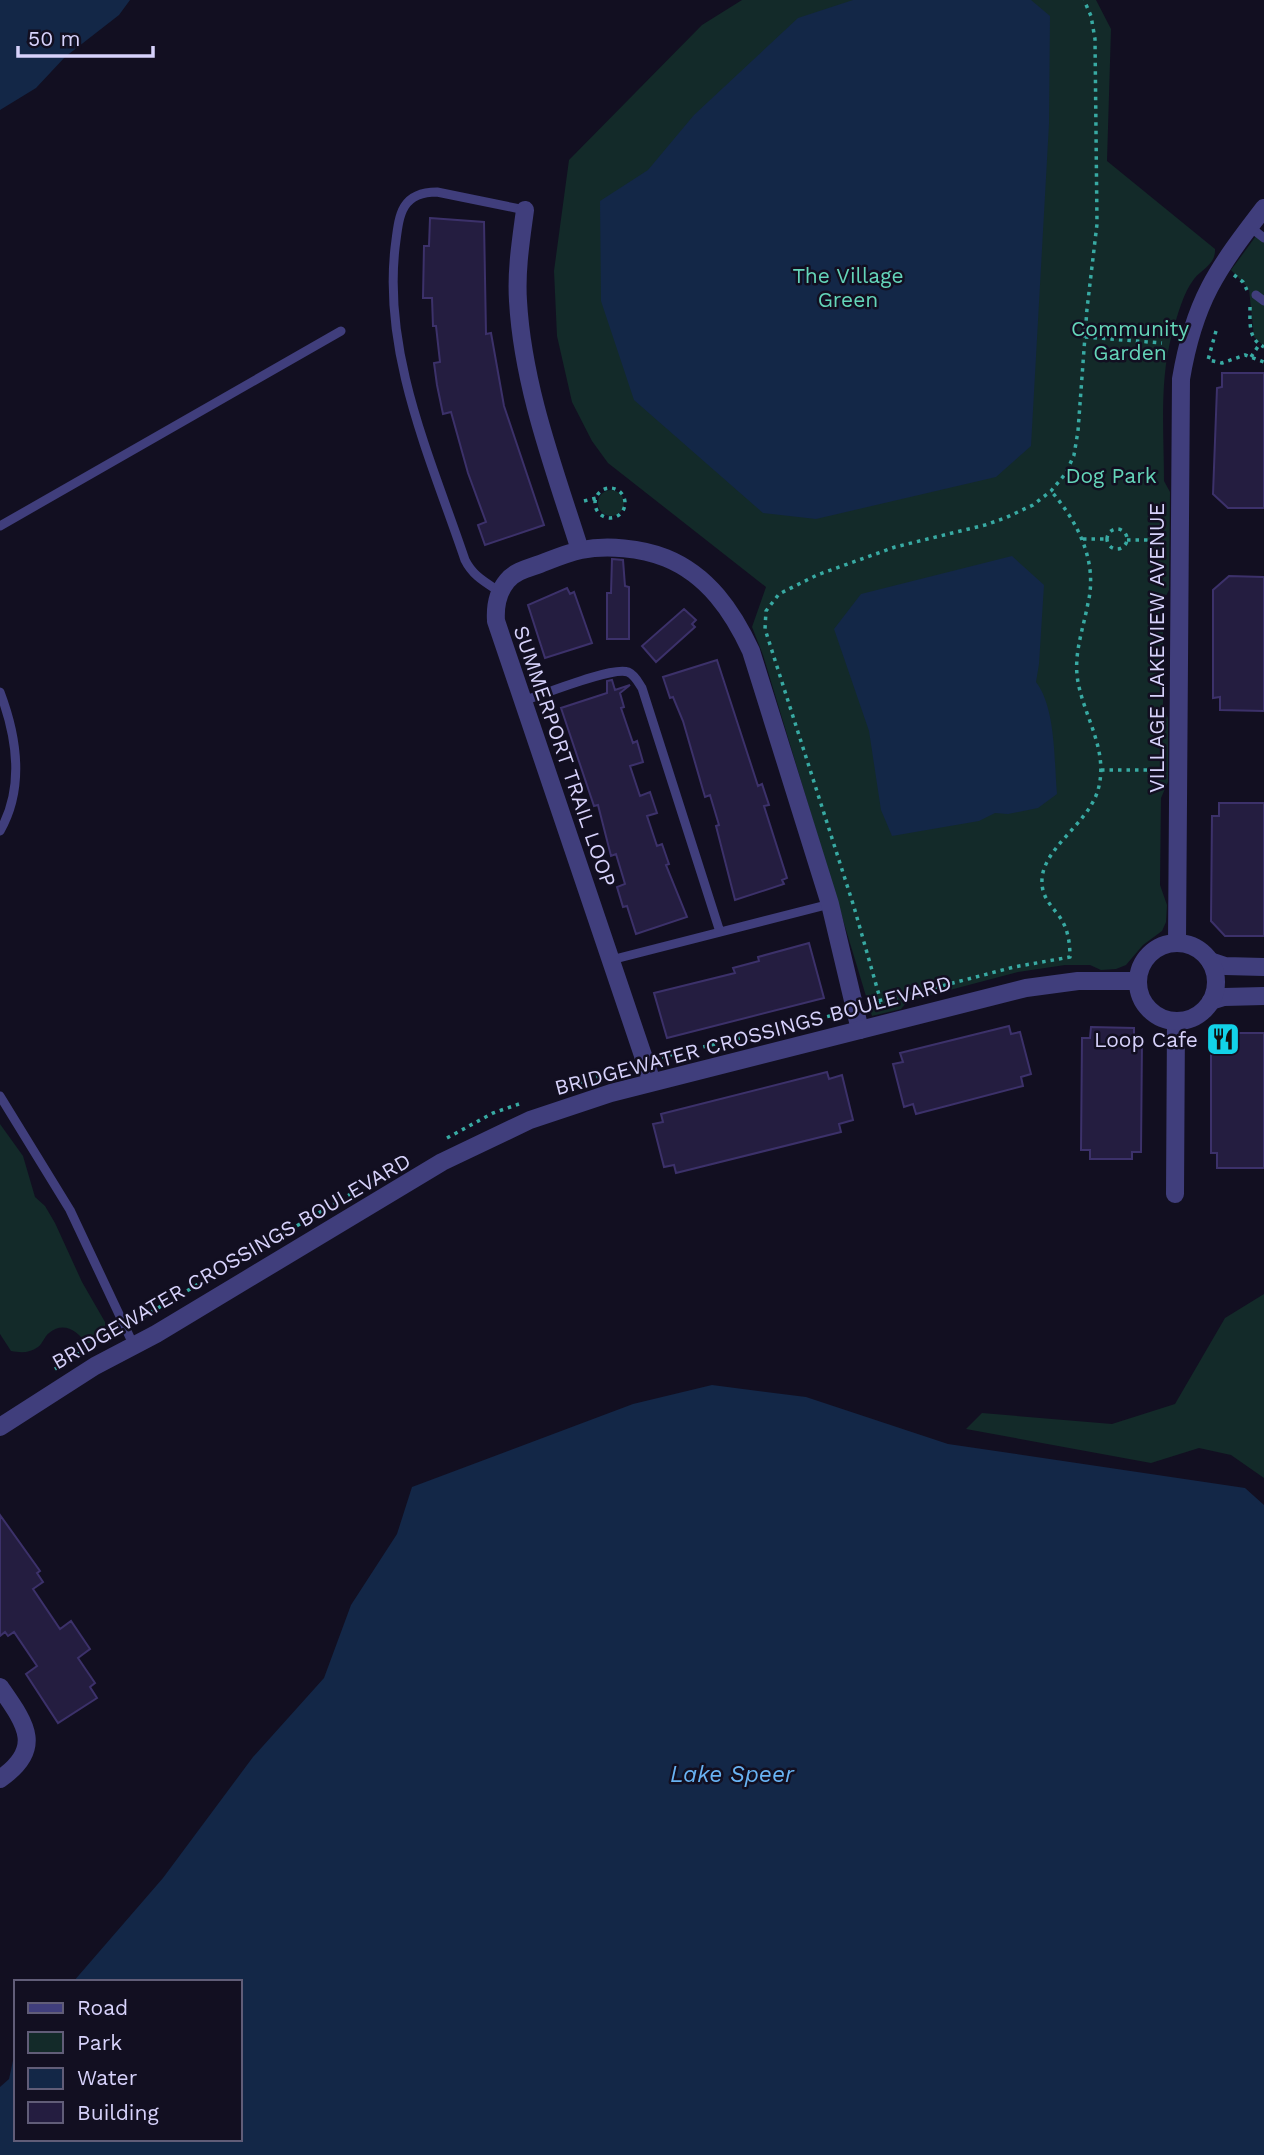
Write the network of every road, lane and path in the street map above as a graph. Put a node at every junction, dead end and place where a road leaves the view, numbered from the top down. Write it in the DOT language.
graph roads {
  1 [pos="1084,0"];
  2 [pos="1264,208"];
  3 [pos="524,210"];
  4 [pos="1257,233"];
  5 [pos="1221,266"];
  6 [pos="1256,296"];
  7 [pos="1250,304"];
  8 [pos="341,331"];
  9 [pos="1216,331"];
  10 [pos="1085,337"];
  11 [pos="1162,343"];
  12 [pos="1259,345"];
  13 [pos="1264,347"];
  14 [pos="1251,357"];
  15 [pos="1264,362"];
  16 [pos="1051,491"];
  17 [pos="596,498"];
  18 [pos="584,501"];
  19 [pos="615,517"];
  20 [pos="0,526"];
  21 [pos="616,530"];
  22 [pos="1083,539"];
  23 [pos="1107,539"];
  24 [pos="1127,540"];
  25 [pos="1155,540"];
  26 [pos="580,550"];
  27 [pos="500,592"];
  28 [pos="0,692"];
  29 [pos="523,701"];
  30 [pos="1101,770"];
  31 [pos="1178,771"];
  32 [pos="0,831"];
  33 [pos="830,904"];
  34 [pos="720,932"];
  35 [pos="1177,943"];
  36 [pos="611,960"];
  37 [pos="1210,961"];
  38 [pos="1264,967"];
  39 [pos="1138,981"];
  40 [pos="1264,996"];
  41 [pos="1211,1001"];
  42 [pos="1176,1021"];
  43 [pos="860,1030"];
  44 [pos="652,1082"];
  45 [pos="0,1096"];
  46 [pos="1175,1194"];
  47 [pos="134,1346"];
  48 [pos="0,1427"];
  49 [pos="0,1687"];
  50 [pos="0,1779"];
  1 -- 10 [label="path"];
  2 -- 4 [label="street, VILLAGE LAKEVIEW AVENUE"];
  3 -- 26 [label="street"];
  3 -- 27 [label="lane"];
  4 -- 5 [label="street, VILLAGE LAKEVIEW AVENUE"];
  5 -- 6 [label="path"];
  5 -- 31 [label="street, VILLAGE LAKEVIEW AVENUE"];
  7 -- 12 [label="path"];
  8 -- 20 [label="lane"];
  9 -- 14 [label="path"];
  10 -- 11 [label="path"];
  10 -- 16 [label="path"];
  12 -- 13 [label="path"];
  12 -- 14 [label="path"];
  14 -- 15 [label="path"];
  16 -- 22 [label="path"];
  16 -- 30 [label="path"];
  17 -- 18 [label="path"];
  17 -- 19 [label="path"];
  17 -- 19 [label="path"];
  19 -- 21 [label="path"];
  22 -- 23 [label="path"];
  22 -- 30 [label="path"];
  23 -- 24 [label="path"];
  23 -- 24 [label="path"];
  24 -- 25 [label="path"];
  26 -- 27 [label="street"];
  26 -- 33 [label="street"];
  27 -- 29 [label="street, SUMMERPORT TRAIL LOOP"];
  28 -- 32 [label="lane"];
  29 -- 34 [label="lane"];
  29 -- 36 [label="street, SUMMERPORT TRAIL LOOP"];
  30 -- 31 [label="path"];
  31 -- 35 [label="street, VILLAGE LAKEVIEW AVENUE"];
  33 -- 34 [label="lane"];
  33 -- 43 [label="street"];
  34 -- 36 [label="lane"];
  35 -- 37 [label="street"];
  35 -- 39 [label="street"];
  36 -- 44 [label="street, SUMMERPORT TRAIL LOOP"];
  37 -- 38 [label="street"];
  37 -- 41 [label="street"];
  39 -- 42 [label="street"];
  39 -- 43 [label="street, BRIDGEWATER CROSSINGS BOULEVARD"];
  40 -- 41 [label="street"];
  41 -- 42 [label="street"];
  42 -- 46 [label="street"];
  43 -- 44 [label="street, BRIDGEWATER CROSSINGS BOULEVARD"];
  44 -- 47 [label="street, BRIDGEWATER CROSSINGS BOULEVARD"];
  45 -- 47 [label="lane"];
  47 -- 48 [label="street, BRIDGEWATER CROSSINGS BOULEVARD"];
  49 -- 50 [label="street"];
}
